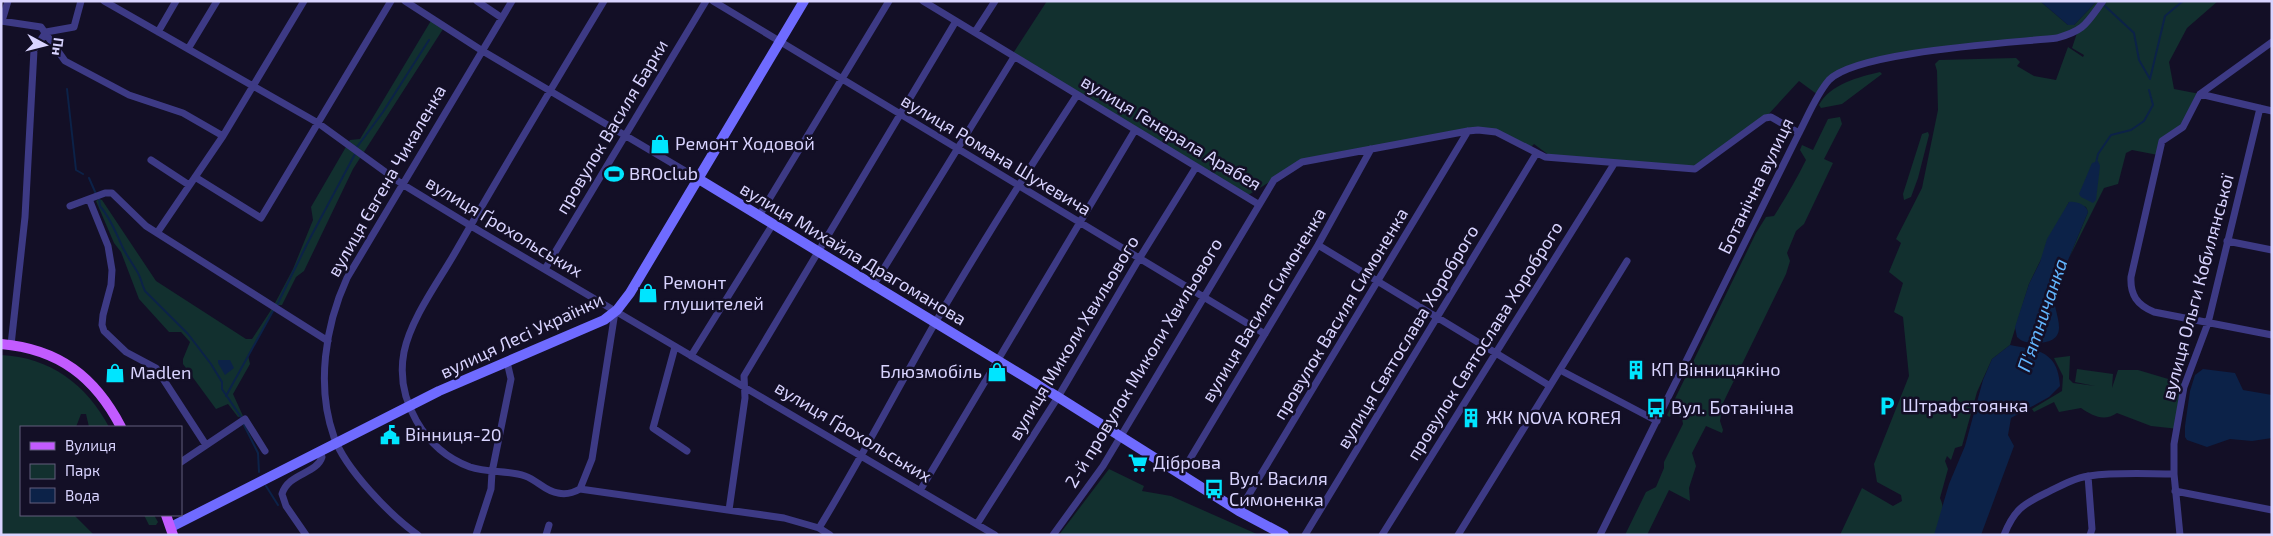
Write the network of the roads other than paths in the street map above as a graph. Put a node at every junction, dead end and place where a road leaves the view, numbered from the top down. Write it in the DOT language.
graph roads {
  1 [pos="8,1"];
  2 [pos="82,1"];
  3 [pos="104,1"];
  4 [pos="176,1"];
  5 [pos="217,1"];
  6 [pos="304,1"];
  7 [pos="390,1"];
  8 [pos="405,1"];
  9 [pos="476,1"];
  10 [pos="512,1"];
  11 [pos="604,1"];
  12 [pos="706,1"];
  13 [pos="712,1"];
  14 [pos="804,1"];
  15 [pos="888,1"];
  16 [pos="923,1"];
  17 [pos="995,1"];
  18 [pos="2102,1"];
  19 [pos="502,18"];
  20 [pos="2,21"];
  21 [pos="956,21"];
  22 [pos="46,32"];
  23 [pos="158,32"];
  24 [pos="974,32"];
  25 [pos="780,41"];
  26 [pos="2272,42"];
  27 [pos="188,49"];
  28 [pos="481,50"];
  29 [pos="1014,57"];
  30 [pos="843,79"];
  31 [pos="253,86"];
  32 [pos="550,92"];
  33 [pos="2200,94"];
  34 [pos="1077,95"];
  35 [pos="2260,108"];
  36 [pos="2272,111"];
  37 [pos="900,115"];
  38 [pos="318,123"];
  39 [pos="1135,130"];
  40 [pos="1468,132"];
  41 [pos="1799,133"];
  42 [pos="223,136"];
  43 [pos="624,136"];
  44 [pos="958,149"];
  45 [pos="1371,150"];
  46 [pos="1536,154"];
  47 [pos="151,160"];
  48 [pos="1614,164"];
  49 [pos="1196,167"];
  50 [pos="195,177"];
  51 [pos="697,178"];
  52 [pos="402,184"];
  53 [pos="190,185"];
  54 [pos="1018,185"];
  55 [pos="88,199"];
  56 [pos="1258,204"];
  57 [pos="70,206"];
  58 [pos="759,216"];
  59 [pos="1079,222"];
  60 [pos="773,224"];
  61 [pos="471,226"];
  62 [pos="157,234"];
  63 [pos="2227,241"];
  64 [pos="1318,244"];
  65 [pos="2272,250"];
  66 [pos="818,252"];
  67 [pos="1139,258"];
  68 [pos="1627,261"];
  69 [pos="545,269"];
  70 [pos="1378,283"];
  71 [pos="873,286"];
  72 [pos="1203,297"];
  73 [pos="615,312"];
  74 [pos="1438,318"];
  75 [pos="935,323"];
  76 [pos="2208,323"];
  77 [pos="1265,334"];
  78 [pos="2272,335"];
  79 [pos="328,341"];
  80 [pos="6,344"];
  81 [pos="675,347"];
  82 [pos="1495,353"];
  83 [pos="691,356"];
  84 [pos="996,360"];
  85 [pos="507,362"];
  86 [pos="1560,370"];
  87 [pos="745,386"];
  88 [pos="1550,386"];
  89 [pos="1058,398"];
  90 [pos="409,406"];
  91 [pos="1657,421"];
  92 [pos="120,426"];
  93 [pos="1119,435"];
  94 [pos="337,444"];
  95 [pos="206,445"];
  96 [pos="265,451"];
  97 [pos="687,451"];
  98 [pos="320,452"];
  99 [pos="862,456"];
  100 [pos="182,461"];
  101 [pos="492,472"];
  102 [pos="1181,474"];
  103 [pos="2174,474"];
  104 [pos="2088,476"];
  105 [pos="580,489"];
  106 [pos="921,489"];
  107 [pos="2175,491"];
  108 [pos="729,510"];
  109 [pos="2272,510"];
  110 [pos="1239,511"];
  111 [pos="166,516"];
  112 [pos="977,524"];
  113 [pos="549,525"];
  114 [pos="819,528"];
  115 [pos="172,531"];
  116 [pos="306,535"];
  117 [pos="418,535"];
  118 [pos="476,535"];
  119 [pos="546,535"];
  120 [pos="830,535"];
  121 [pos="995,535"];
  122 [pos="1052,535"];
  123 [pos="1284,535"];
  124 [pos="1305,535"];
  125 [pos="1382,535"];
  126 [pos="1458,535"];
  127 [pos="1600,535"];
  128 [pos="2004,535"];
  129 [pos="2090,535"];
  130 [pos="2180,535"];
  1 -- 20 [label="street"];
  2 -- 22 [label="street"];
  3 -- 23 [label="street, вулиця Ґрохольських"];
  4 -- 23 [label="street"];
  5 -- 27 [label="street"];
  6 -- 31 [label="street"];
  7 -- 38 [label="street"];
  8 -- 28 [label="street, вулиця Михайла Драгоманова"];
  9 -- 19 [label="street"];
  10 -- 19 [label="street, вулиця Євгена Чикаленка"];
  11 -- 32 [label="street"];
  12 -- 43 [label="street, провулок Василя Барки"];
  13 -- 25 [label="street, вулиця Романа Шухевича"];
  14 -- 25 [label="main road, вулиця Лесі Українки"];
  15 -- 30 [label="street"];
  16 -- 21 [label="street, вулиця Генерала Арабея"];
  17 -- 24 [label="street"];
  18 -- 41 [label="street, Ботанічна вулиця"];
  19 -- 28 [label="street, вулиця Євгена Чикаленка"];
  20 -- 22 [label="street"];
  21 -- 24 [label="street, вулиця Генерала Арабея"];
  21 -- 37 [label="street"];
  22 -- 42 [label="street"];
  22 -- 80 [label="street"];
  23 -- 27 [label="street, вулиця Ґрохольських"];
  24 -- 29 [label="street, вулиця Генерала Арабея"];
  25 -- 30 [label="street, вулиця Романа Шухевича"];
  25 -- 51 [label="main road, вулиця Лесі Українки"];
  26 -- 33 [label="street"];
  27 -- 31 [label="street, вулиця Ґрохольських"];
  28 -- 32 [label="street, вулиця Михайла Драгоманова"];
  28 -- 52 [label="street, вулиця Євгена Чикаленка"];
  29 -- 34 [label="street, вулиця Генерала Арабея"];
  29 -- 44 [label="street"];
  30 -- 37 [label="street, вулиця Романа Шухевича"];
  30 -- 58 [label="street"];
  31 -- 38 [label="street, вулиця Ґрохольських"];
  31 -- 42 [label="street"];
  32 -- 43 [label="street, вулиця Михайла Драгоманова"];
  32 -- 61 [label="street"];
  33 -- 35 [label="street"];
  33 -- 76 [label="street"];
  34 -- 39 [label="street, вулиця Генерала Арабея"];
  34 -- 54 [label="street"];
  35 -- 36 [label="street"];
  35 -- 63 [label="street, вулиця Ольги Кобилянської"];
  37 -- 44 [label="street, вулиця Романа Шухевича"];
  37 -- 66 [label="street"];
  38 -- 50 [label="street"];
  38 -- 52 [label="street, вулиця Ґрохольських"];
  39 -- 49 [label="street, вулиця Генерала Арабея"];
  39 -- 59 [label="street"];
  40 -- 45 [label="street, вулиця Генерала Арабея"];
  40 -- 46 [label="street, вулиця Генерала Арабея"];
  40 -- 70 [label="street, провулок Василя Симоненка"];
  41 -- 48 [label="street, вулиця Генерала Арабея"];
  41 -- 91 [label="street, Ботанічна вулиця"];
  42 -- 50 [label="street"];
  43 -- 51 [label="street, вулиця Михайла Драгоманова"];
  43 -- 69 [label="street, провулок Василя Барки"];
  44 -- 54 [label="street, вулиця Романа Шухевича"];
  44 -- 71 [label="street"];
  45 -- 56 [label="street, вулиця Генерала Арабея"];
  45 -- 64 [label="street, вулиця Василя Симоненка"];
  46 -- 48 [label="street, вулиця Генерала Арабея"];
  46 -- 74 [label="street, вулиця Святослава Хороброго"];
  47 -- 53 [label="street"];
  48 -- 82 [label="street, провулок Святослава Хороброго"];
  49 -- 56 [label="street, вулиця Генерала Арабея"];
  49 -- 67 [label="street, вулиця Миколи Хвильового"];
  50 -- 53 [label="street"];
  51 -- 58 [label="main road, вулиця Михайла Драгоманова"];
  51 -- 73 [label="main road, вулиця Лесі Українки"];
  52 -- 61 [label="street, вулиця Ґрохольських"];
  52 -- 79 [label="street, вулиця Євгена Чикаленка"];
  53 -- 62 [label="street"];
  54 -- 59 [label="street, вулиця Романа Шухевича"];
  54 -- 75 [label="street"];
  55 -- 57 [label="street"];
  55 -- 62 [label="street"];
  55 -- 95 [label="street"];
  56 -- 72 [label="street, 2-й провулок Миколи Хвильового"];
  58 -- 60 [label="main road, вулиця Михайла Драгоманова"];
  59 -- 67 [label="street, вулиця Романа Шухевича"];
  59 -- 84 [label="street"];
  60 -- 66 [label="main road, вулиця Михайла Драгоманова"];
  60 -- 83 [label="street"];
  61 -- 69 [label="street, вулиця Ґрохольських"];
  61 -- 90 [label="street"];
  62 -- 79 [label="street"];
  63 -- 65 [label="street"];
  63 -- 76 [label="street, вулиця Ольги Кобилянської"];
  64 -- 70 [label="street"];
  64 -- 77 [label="street, вулиця Василя Симоненка"];
  66 -- 71 [label="main road, вулиця Михайла Драгоманова"];
  66 -- 87 [label="street"];
  67 -- 72 [label="street, вулиця Романа Шухевича"];
  67 -- 89 [label="street, вулиця Миколи Хвильового"];
  68 -- 86 [label="street"];
  69 -- 73 [label="street, вулиця Ґрохольських"];
  70 -- 74 [label="street"];
  70 -- 110 [label="street, провулок Василя Симоненка"];
  71 -- 75 [label="main road, вулиця Михайла Драгоманова"];
  72 -- 77 [label="street, вулиця Романа Шухевича"];
  72 -- 93 [label="street, 2-й провулок Миколи Хвильового"];
  73 -- 81 [label="street, вулиця Ґрохольських"];
  73 -- 85 [label="main road, вулиця Лесі Українки"];
  73 -- 105 [label="street"];
  74 -- 82 [label="street"];
  74 -- 124 [label="street, вулиця Святослава Хороброго"];
  75 -- 84 [label="main road, вулиця Михайла Драгоманова"];
  75 -- 99 [label="street"];
  76 -- 78 [label="street"];
  76 -- 103 [label="street, вулиця Ольги Кобилянської"];
  77 -- 102 [label="street, вулиця Василя Симоненка"];
  79 -- 94 [label="street, вулиця Євгена Чикаленка"];
  80 -- 92 [label="main road"];
  81 -- 83 [label="street, вулиця Ґрохольських"];
  81 -- 97 [label="street"];
  82 -- 88 [label="street"];
  82 -- 125 [label="street, провулок Святослава Хороброго"];
  83 -- 87 [label="street, вулиця Ґрохольських"];
  84 -- 89 [label="main road, вулиця Михайла Драгоманова"];
  84 -- 106 [label="street"];
  85 -- 90 [label="main road, вулиця Лесі Українки"];
  85 -- 101 [label="street"];
  86 -- 88 [label="street"];
  86 -- 91 [label="street"];
  87 -- 99 [label="street, вулиця Ґрохольських"];
  87 -- 108 [label="street"];
  88 -- 126 [label="street"];
  89 -- 93 [label="main road, вулиця Михайла Драгоманова"];
  89 -- 112 [label="street, вулиця Миколи Хвильового"];
  90 -- 94 [label="main road, вулиця Лесі Українки"];
  90 -- 101 [label="street"];
  91 -- 127 [label="street, Ботанічна вулиця"];
  93 -- 102 [label="main road, вулиця Михайла Драгоманова"];
  93 -- 122 [label="street, 2-й провулок Миколи Хвильового"];
  94 -- 98 [label="main road, вулиця Лесі Українки"];
  94 -- 117 [label="street, вулиця Євгена Чикаленка"];
  95 -- 96 [label="street"];
  95 -- 100 [label="street"];
  98 -- 115 [label="main road, вулиця Лесі Українки"];
  98 -- 116 [label="street"];
  99 -- 106 [label="street, вулиця Ґрохольських"];
  99 -- 114 [label="street"];
  101 -- 105 [label="street"];
  101 -- 118 [label="street"];
  102 -- 110 [label="main road, вулиця Михайла Драгоманова"];
  103 -- 104 [label="street"];
  103 -- 107 [label="street, вулиця Ольги Кобилянської"];
  104 -- 128 [label="street"];
  104 -- 129 [label="street"];
  105 -- 108 [label="street"];
  106 -- 112 [label="street, вулиця Ґрохольських"];
  107 -- 109 [label="street"];
  107 -- 130 [label="street, вулиця Ольги Кобилянської"];
  108 -- 114 [label="street"];
  110 -- 123 [label="main road, вулиця Михайла Драгоманова"];
  111 -- 115 [label="main road"];
  112 -- 121 [label="street, вулиця Ґрохольських"];
  113 -- 119 [label="street"];
  114 -- 120 [label="street"];
}
